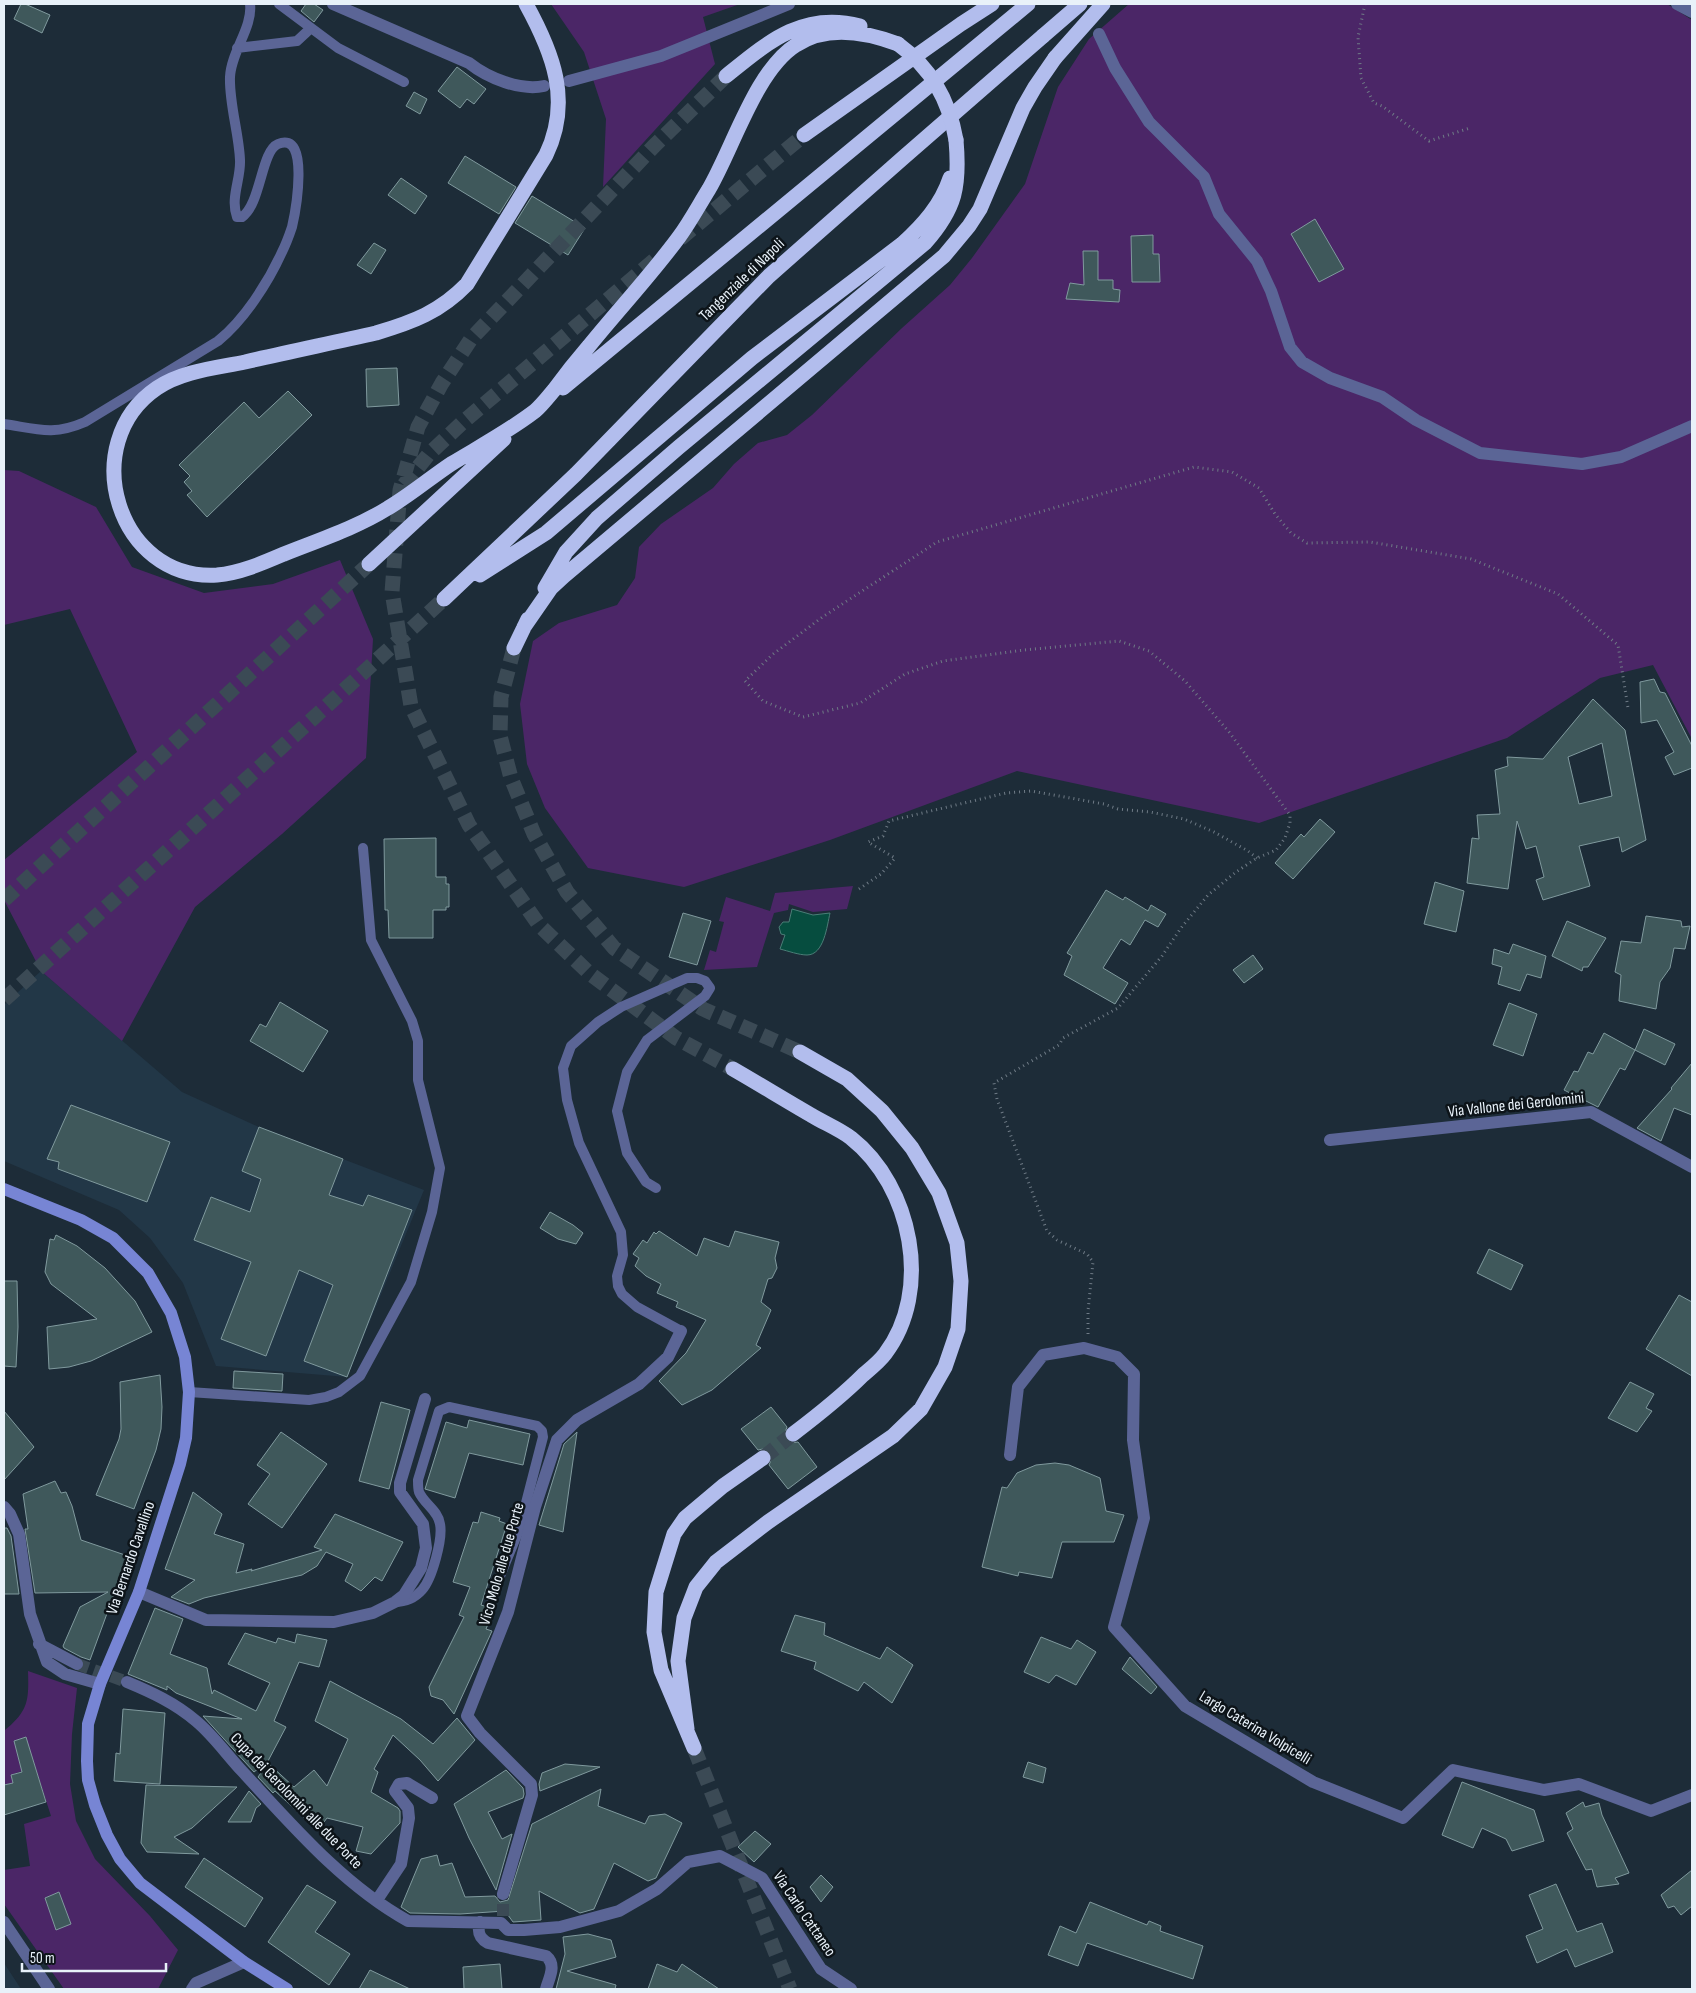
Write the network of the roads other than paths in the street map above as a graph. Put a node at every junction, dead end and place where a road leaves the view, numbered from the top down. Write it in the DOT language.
graph roads {
  1 [pos="250,4"];
  2 [pos="279,4"];
  3 [pos="333,4"];
  4 [pos="526,4"];
  5 [pos="789,4"];
  6 [pos="992,4"];
  7 [pos="1080,4"];
  8 [pos="1103,4"];
  9 [pos="1677,4"];
  10 [pos="1023,8"];
  11 [pos="1692,12"];
  12 [pos="311,28"];
  13 [pos="1099,34"];
  14 [pos="898,44"];
  15 [pos="237,48"];
  16 [pos="726,76"];
  17 [pos="570,81"];
  18 [pos="404,82"];
  19 [pos="544,86"];
  20 [pos="804,135"];
  21 [pos="956,140"];
  22 [pos="538,409"];
  23 [pos="4,424"];
  24 [pos="1692,426"];
  25 [pos="369,564"];
  26 [pos="524,627"];
  27 [pos="514,648"];
  28 [pos="363,848"];
  29 [pos="800,1052"];
  30 [pos="733,1069"];
  31 [pos="1330,1140"];
  32 [pos="1692,1167"];
  33 [pos="656,1188"];
  34 [pos="4,1189"];
  35 [pos="681,1330"];
  36 [pos="189,1392"];
  37 [pos="425,1399"];
  38 [pos="793,1434"];
  39 [pos="1010,1455"];
  40 [pos="763,1458"];
  41 [pos="4,1508"];
  42 [pos="139,1592"];
  43 [pos="491,1598"];
  44 [pos="395,1602"];
  45 [pos="39,1644"];
  46 [pos="77,1664"];
  47 [pos="126,1682"];
  48 [pos="100,1684"];
  49 [pos="687,1729"];
  50 [pos="694,1748"];
  51 [pos="1692,1794"];
  52 [pos="432,1798"];
  53 [pos="503,1894"];
  54 [pos="377,1900"];
  55 [pos="4,1922"];
  56 [pos="480,1922"];
  57 [pos="244,1962"];
  58 [pos="49,1989"];
  59 [pos="192,1989"];
  60 [pos="287,1989"];
  61 [pos="546,1989"];
  62 [pos="851,1989"];
  1 -- 15 [label="lane"];
  2 -- 12 [label="lane"];
  3 -- 19 [label="street"];
  4 -- 22 [label="highway"];
  5 -- 17 [label="street"];
  6 -- 20 [label="highway"];
  7 -- 21 [label="highway, Tangenziale di Napoli, bridge"];
  8 -- 26 [label="highway, bridge"];
  9 -- 11 [label="street"];
  10 -- 22 [label="highway, Tangenziale di Napoli"];
  12 -- 15 [label="lane"];
  12 -- 18 [label="lane"];
  13 -- 24 [label="street"];
  14 -- 16 [label="highway"];
  14 -- 21 [label="highway, bridge"];
  14 -- 22 [label="highway"];
  15 -- 23 [label="lane"];
  21 -- 26 [label="highway"];
  22 -- 25 [label="highway, Tangenziale di Napoli"];
  26 -- 27 [label="highway"];
  28 -- 36 [label="lane"];
  29 -- 49 [label="highway"];
  30 -- 38 [label="highway"];
  31 -- 32 [label="street, Via Vallone dei Gerolomini"];
  33 -- 35 [label="lane"];
  34 -- 36 [label="main road, Via Bernardo Cavallino"];
  35 -- 53 [label="street, Vico Molo alle due Porte"];
  36 -- 42 [label="main road, Via Bernardo Cavallino"];
  37 -- 44 [label="street"];
  39 -- 51 [label="street, Largo Caterina Volpicelli"];
  40 -- 49 [label="highway"];
  41 -- 45 [label="street"];
  42 -- 44 [label="street"];
  42 -- 48 [label="main road, Via Bernardo Cavallino"];
  43 -- 44 [label="lane"];
  45 -- 46 [label="street"];
  45 -- 48 [label="street"];
  47 -- 54 [label="street, Cupa dei Gerolomini alle due Porte"];
  48 -- 57 [label="main road, Via Bernardo Cavallino"];
  49 -- 50 [label="highway"];
  52 -- 54 [label="street"];
  54 -- 56 [label="street, Cupa dei Gerolomini alle due Porte"];
  55 -- 58 [label="street"];
  56 -- 61 [label="street"];
  56 -- 62 [label="street, Via Carlo Cattaneo"];
  57 -- 59 [label="street"];
  57 -- 60 [label="main road, Via Bernardo Cavallino"];
}
